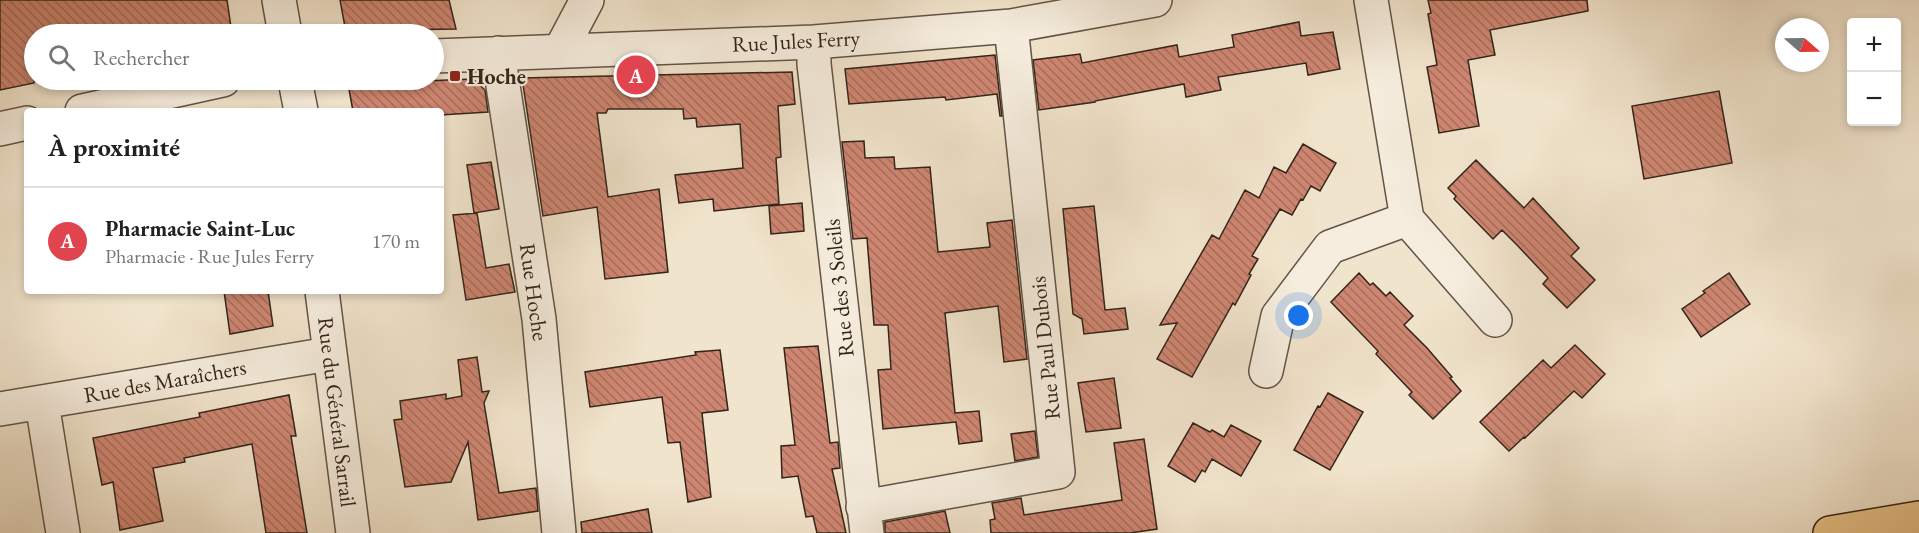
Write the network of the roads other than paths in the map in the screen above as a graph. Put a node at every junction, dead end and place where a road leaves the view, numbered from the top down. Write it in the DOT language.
graph roads {
  1 [pos="279,0"];
  2 [pos="587,0"];
  3 [pos="1155,0"];
  4 [pos="1371,0"];
  5 [pos="283,24"];
  6 [pos="1011,27"];
  7 [pos="814,42"];
  8 [pos="560,51"];
  9 [pos="498,53"];
  10 [pos="444,56"];
  11 [pos="178,90"];
  12 [pos="297,90"];
  13 [pos="96,108"];
  14 [pos="300,108"];
  15 [pos="24,124"];
  16 [pos="0,129"];
  17 [pos="1407,219"];
  18 [pos="322,294"];
  19 [pos="1495,320"];
  20 [pos="329,354"];
  21 [pos="1266,371"];
  22 [pos="42,403"];
  23 [pos="0,409"];
  24 [pos="1919,518"];
  25 [pos="865,520"];
  26 [pos="63,533"];
  27 [pos="353,533"];
  28 [pos="559,533"];
  29 [pos="1830,533"];
  1 -- 5 [label="street"];
  2 -- 8 [label="street"];
  3 -- 6 [label="street, Rue Jules Ferry"];
  4 -- 17 [label="street"];
  6 -- 7 [label="street, Rue Jules Ferry"];
  6 -- 25 [label="street, Rue Paul Dubois"];
  7 -- 8 [label="street, Rue Jules Ferry"];
  7 -- 25 [label="street, Rue des 3 Soleils"];
  8 -- 9 [label="street, Rue Jules Ferry"];
  9 -- 10 [label="street, Rue Jules Ferry"];
  9 -- 28 [label="street, Rue Hoche"];
  11 -- 13 [label="street"];
  12 -- 14 [label="street"];
  15 -- 16 [label="street"];
  17 -- 19 [label="street"];
  17 -- 21 [label="street"];
  18 -- 20 [label="street, Rue du Général Sarrail"];
  20 -- 22 [label="street, Rue des Maraîchers"];
  20 -- 27 [label="street, Rue du Général Sarrail"];
  22 -- 23 [label="street, Rue des Maraîchers"];
  22 -- 26 [label="street"];
  24 -- 29 [label="highway"];
}
